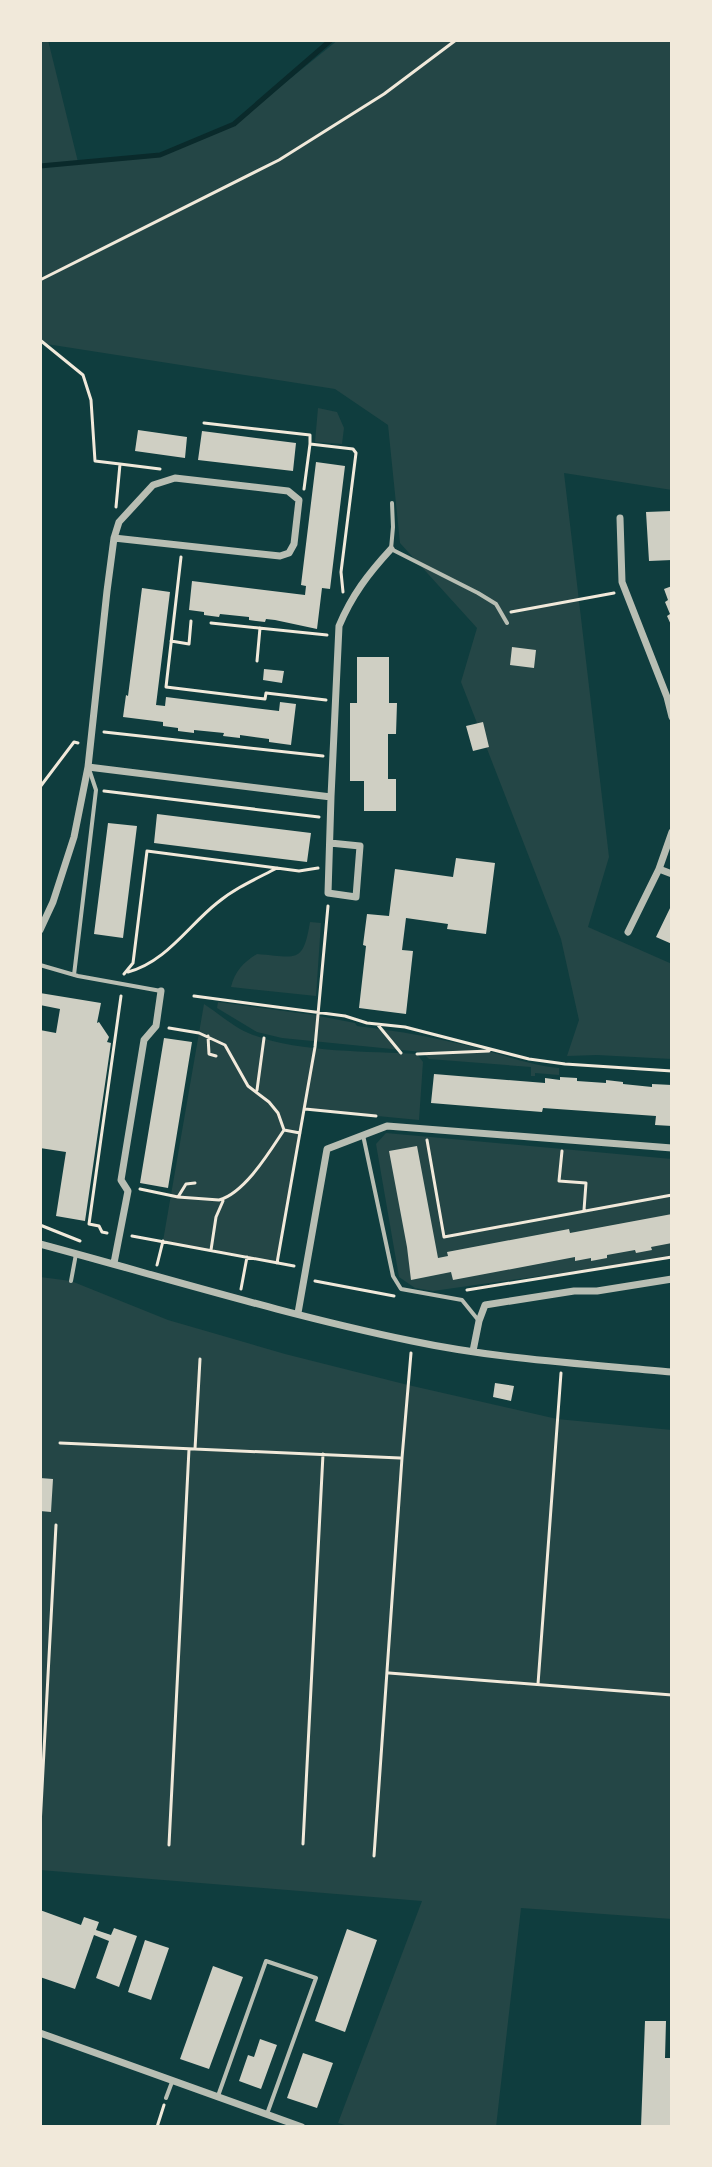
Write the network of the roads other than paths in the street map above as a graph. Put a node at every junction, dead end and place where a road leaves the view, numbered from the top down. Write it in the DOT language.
graph roads {
  1 [pos="392,503"];
  2 [pos="620,518"];
  3 [pos="114,538"];
  4 [pos="391,549"];
  5 [pos="507,623"];
  6 [pos="672,717"];
  7 [pos="88,767"];
  8 [pos="331,797"];
  9 [pos="672,832"];
  10 [pos="330,843"];
  11 [pos="659,869"];
  12 [pos="672,874"];
  13 [pos="40,930"];
  14 [pos="628,932"];
  15 [pos="40,965"];
  16 [pos="74,975"];
  17 [pos="161,991"];
  18 [pos="363,1135"];
  19 [pos="672,1148"];
  20 [pos="40,1244"];
  21 [pos="76,1254"];
  22 [pos="114,1263"];
  23 [pos="672,1279"];
  24 [pos="71,1281"];
  25 [pos="298,1313"];
  26 [pos="479,1321"];
  27 [pos="473,1351"];
  28 [pos="672,1372"];
  29 [pos="40,2033"];
  30 [pos="172,2080"];
  31 [pos="218,2097"];
  32 [pos="166,2098"];
  33 [pos="267,2114"];
  34 [pos="302,2127"];
  1 -- 4 [label="lane"];
  2 -- 6 [label="street"];
  3 -- 3 [label="street"];
  3 -- 7 [label="street"];
  4 -- 5 [label="lane"];
  4 -- 8 [label="street"];
  7 -- 8 [label="street"];
  7 -- 13 [label="street"];
  7 -- 16 [label="lane"];
  8 -- 10 [label="street"];
  9 -- 11 [label="street"];
  10 -- 10 [label="street"];
  11 -- 12 [label="street"];
  11 -- 14 [label="street"];
  15 -- 16 [label="lane"];
  16 -- 17 [label="lane"];
  17 -- 22 [label="street"];
  18 -- 19 [label="street"];
  18 -- 25 [label="street"];
  18 -- 26 [label="lane"];
  20 -- 21 [label="street"];
  21 -- 22 [label="street"];
  21 -- 24 [label="lane"];
  22 -- 25 [label="street"];
  23 -- 26 [label="street"];
  25 -- 27 [label="street"];
  26 -- 27 [label="street"];
  27 -- 28 [label="street"];
  29 -- 30 [label="street"];
  30 -- 31 [label="street"];
  30 -- 32 [label="lane"];
  31 -- 33 [label="street"];
  31 -- 33 [label="lane"];
  33 -- 34 [label="street"];
}
